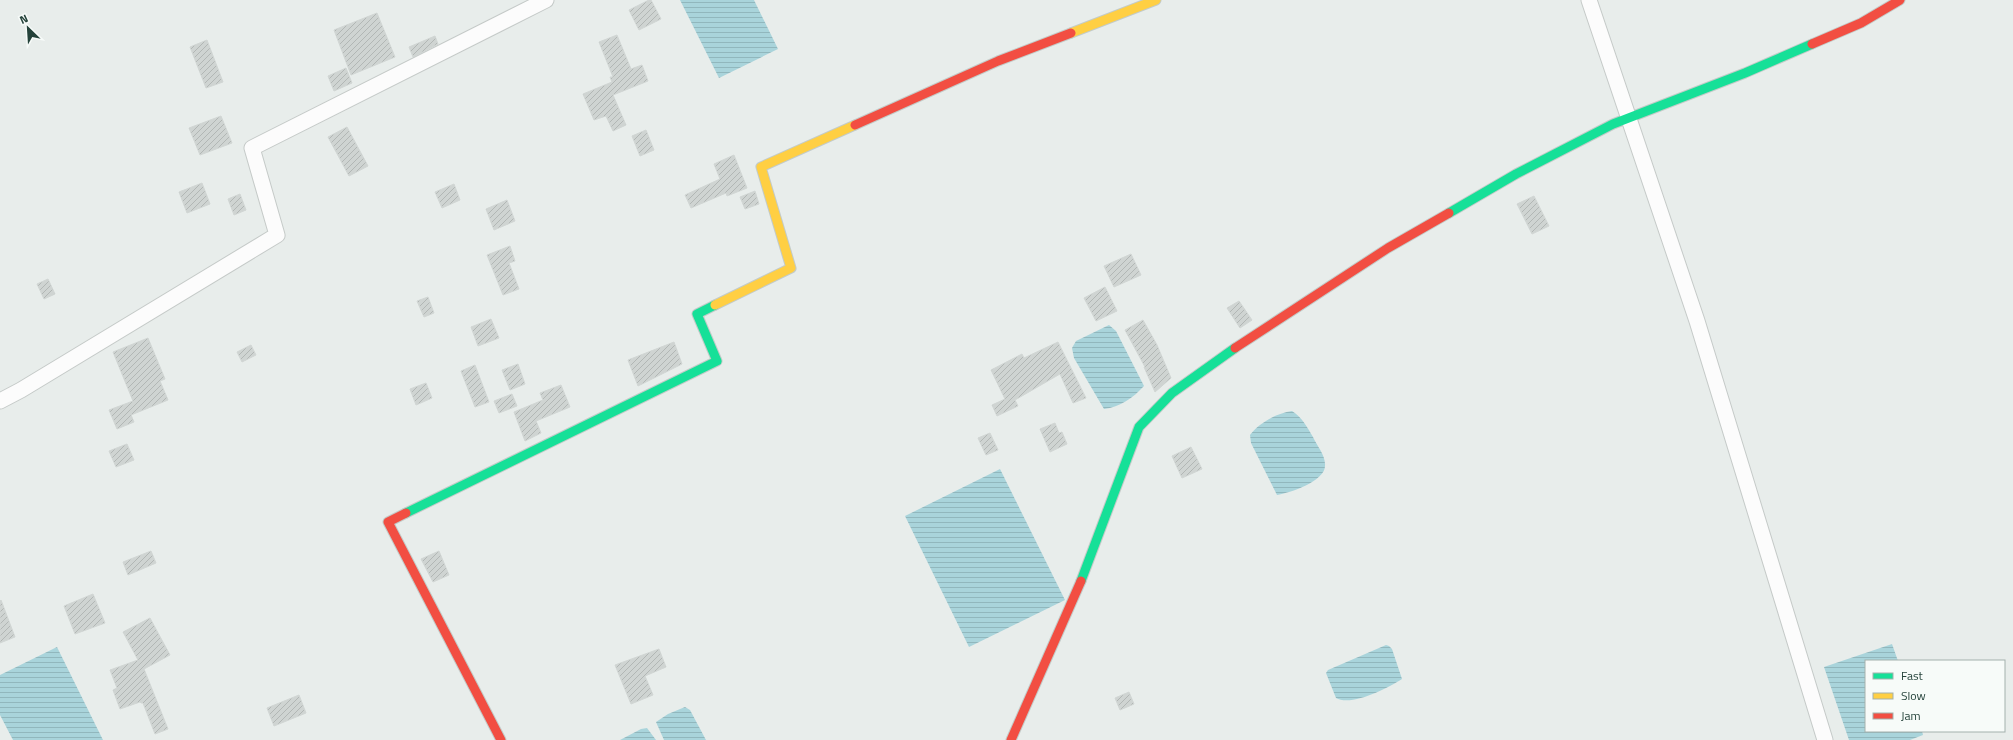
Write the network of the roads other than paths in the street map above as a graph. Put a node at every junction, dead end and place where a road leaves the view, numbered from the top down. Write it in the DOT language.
graph roads {
  1 [pos="546,0"];
  2 [pos="1156,0"];
  3 [pos="1589,0"];
  4 [pos="1900,0"];
  5 [pos="1629,118"];
  6 [pos="0,402"];
  7 [pos="502,740"];
  8 [pos="1012,740"];
  9 [pos="1824,740"];
  1 -- 6 [label="street"];
  2 -- 7 [label="street"];
  3 -- 5 [label="street"];
  4 -- 5 [label="street"];
  5 -- 8 [label="street"];
  5 -- 9 [label="street"];
}
